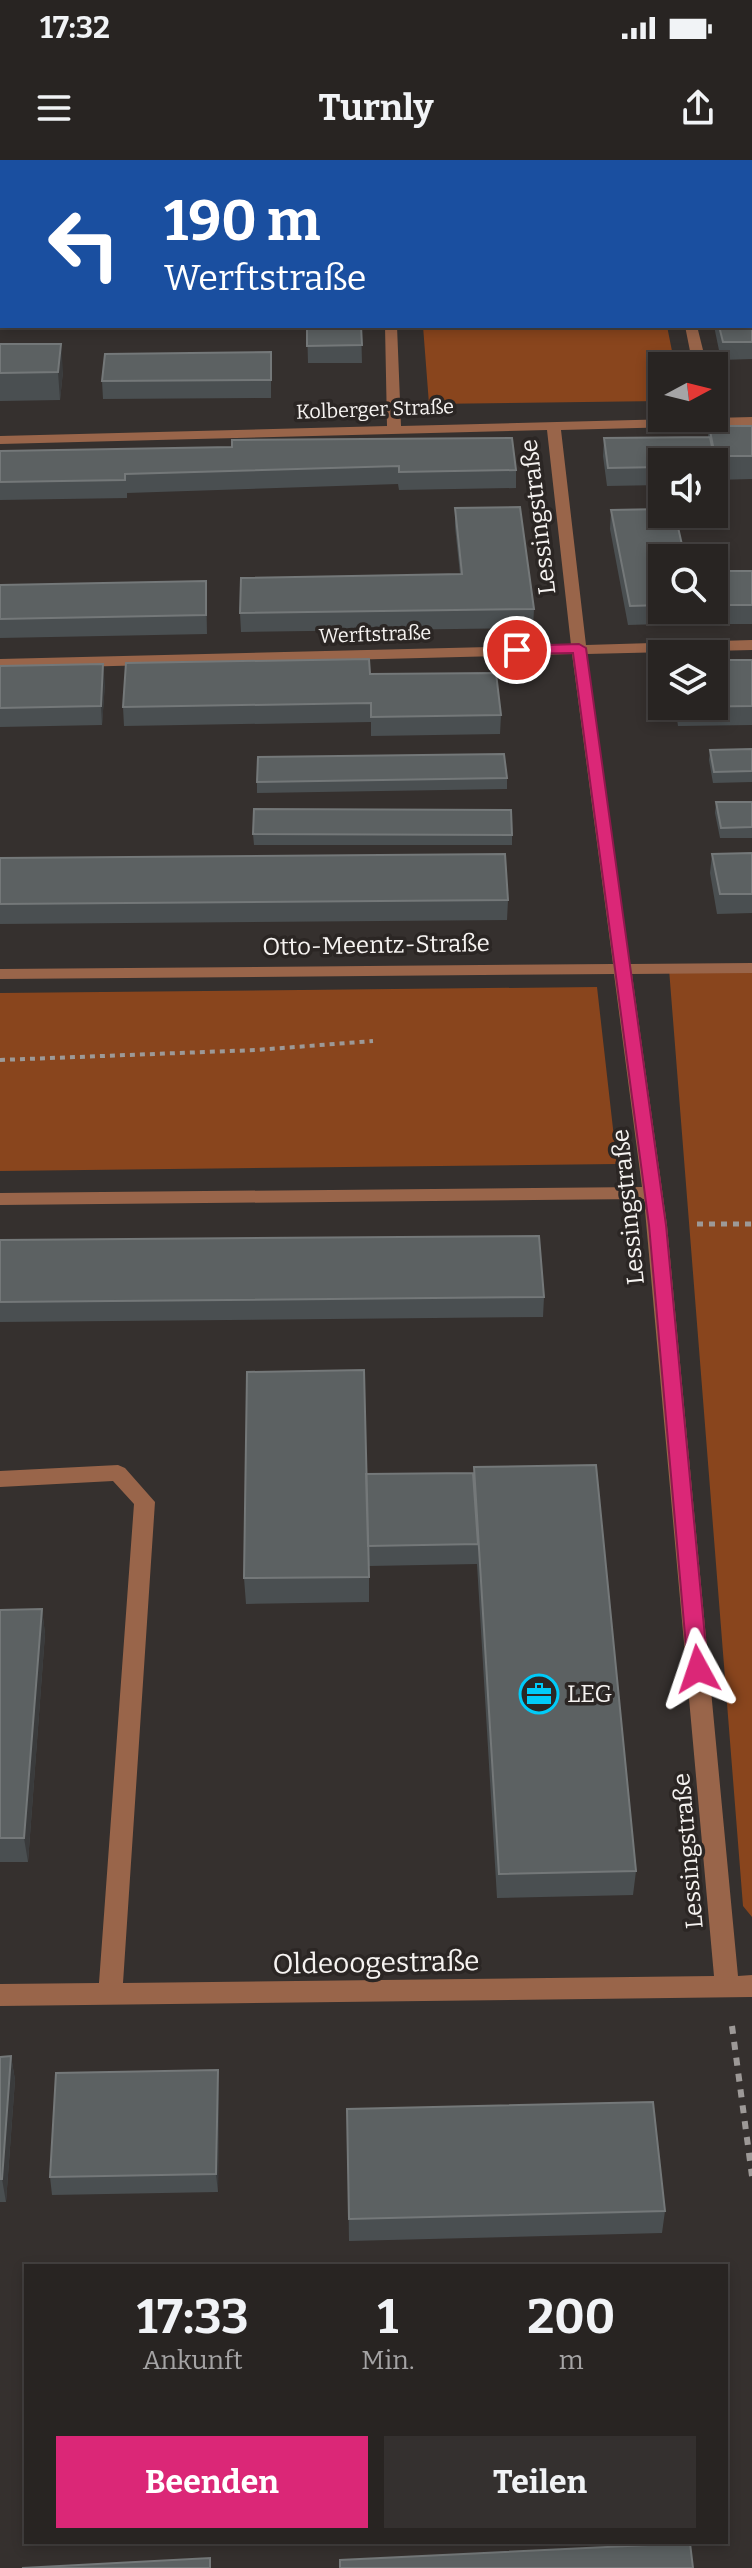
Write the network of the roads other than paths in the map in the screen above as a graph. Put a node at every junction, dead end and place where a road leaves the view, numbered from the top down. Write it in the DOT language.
graph roads {
  1 [pos="391,328"];
  2 [pos="691,328"];
  3 [pos="697,352"];
  4 [pos="728,420"];
  5 [pos="752,421"];
  6 [pos="648,422"];
  7 [pos="553,424"];
  8 [pos="394,429"];
  9 [pos="0,440"];
  10 [pos="752,645"];
  11 [pos="579,648"];
  12 [pos="0,664"];
  13 [pos="625,968"];
  14 [pos="752,968"];
  15 [pos="0,974"];
  16 [pos="653,1193"];
  17 [pos="0,1199"];
  18 [pos="0,1479"];
  19 [pos="727,1986"];
  20 [pos="752,1986"];
  21 [pos="0,1995"];
  22 [pos="110,1996"];
  1 -- 8 [label="street"];
  2 -- 3 [label="street"];
  4 -- 5 [label="street, Kolberger Straße"];
  6 -- 7 [label="street, Kolberger Straße"];
  7 -- 8 [label="street, Kolberger Straße"];
  7 -- 11 [label="street, Lessingstraße"];
  8 -- 9 [label="street, Kolberger Straße"];
  10 -- 11 [label="street, Werftstraße"];
  11 -- 12 [label="street, Werftstraße"];
  11 -- 13 [label="street, Lessingstraße"];
  13 -- 14 [label="street, Otto-Meentz-Straße"];
  13 -- 15 [label="street, Otto-Meentz-Straße"];
  13 -- 16 [label="street, Lessingstraße"];
  16 -- 17 [label="street"];
  16 -- 19 [label="street, Lessingstraße"];
  18 -- 22 [label="street"];
  19 -- 20 [label="street, Oldeoogestraße"];
  19 -- 22 [label="street, Oldeoogestraße"];
  21 -- 22 [label="street, Oldeoogestraße"];
}
